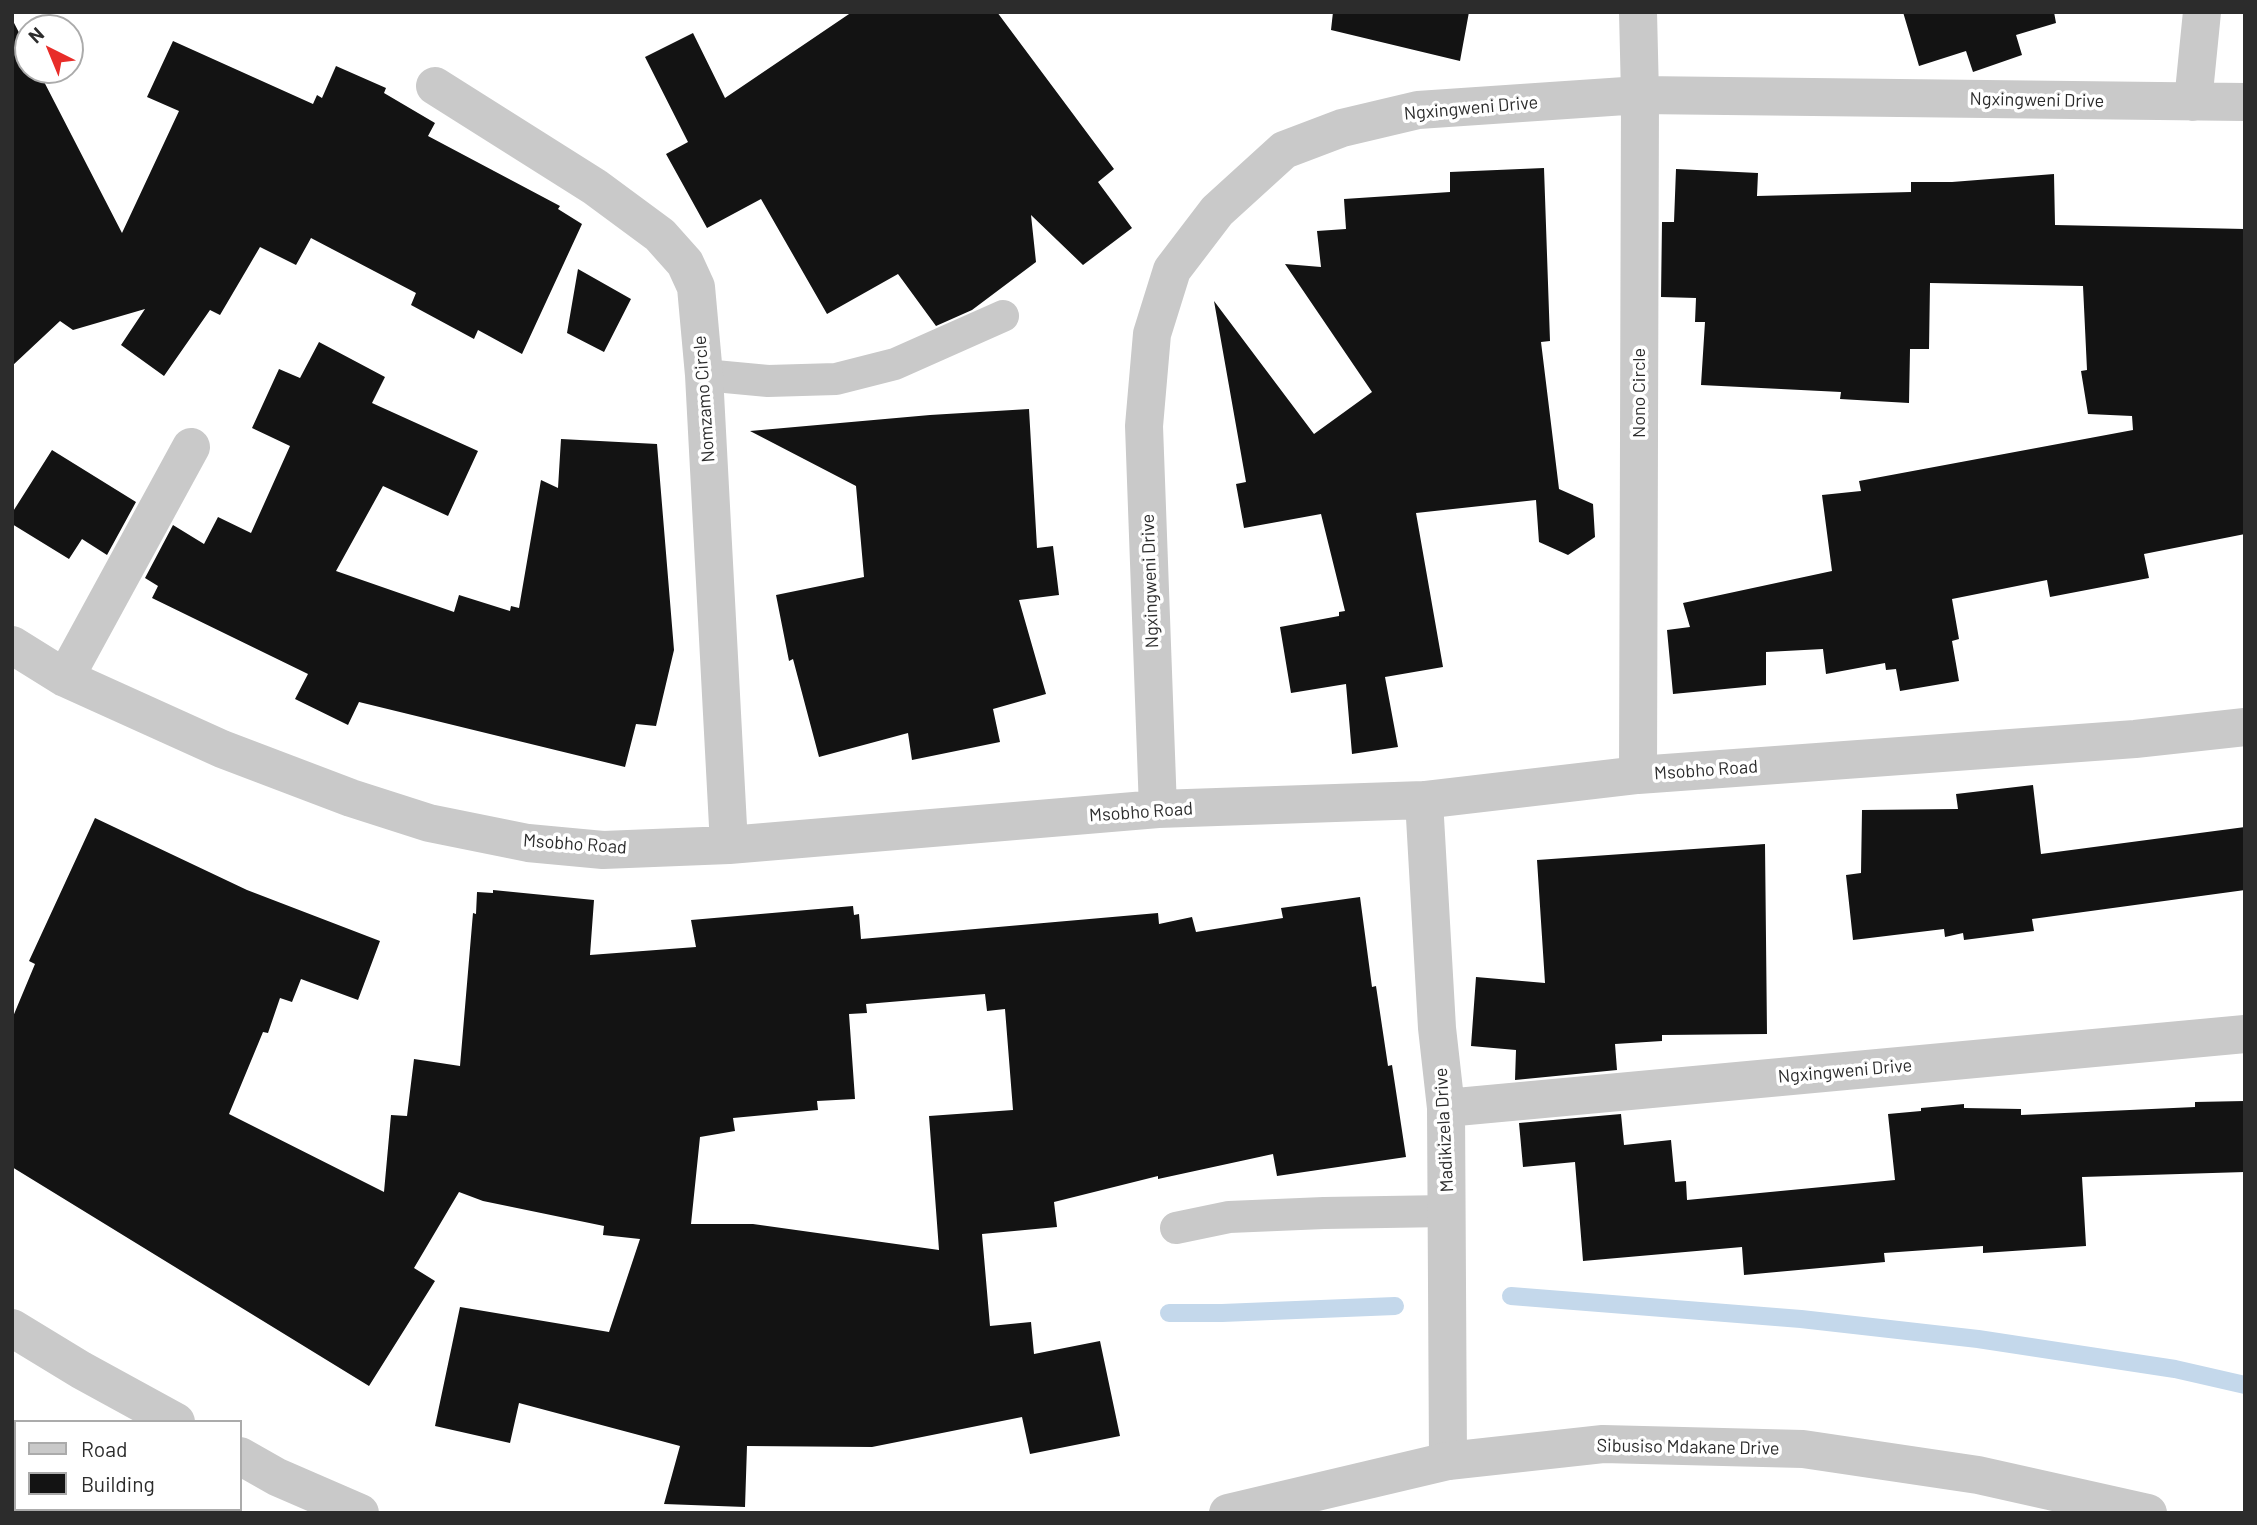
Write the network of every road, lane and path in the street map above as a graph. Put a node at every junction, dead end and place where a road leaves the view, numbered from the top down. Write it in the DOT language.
graph roads {
  1 [pos="1638,12"];
  2 [pos="2202,12"];
  3 [pos="435,86"];
  4 [pos="1640,95"];
  5 [pos="2193,102"];
  6 [pos="2245,102"];
  7 [pos="1003,316"];
  8 [pos="704,375"];
  9 [pos="191,447"];
  10 [pos="12,645"];
  11 [pos="65,678"];
  12 [pos="2245,727"];
  13 [pos="1638,775"];
  14 [pos="1424,800"];
  15 [pos="1158,809"];
  16 [pos="729,845"];
  17 [pos="2245,1034"];
  18 [pos="1446,1108"];
  19 [pos="1447,1211"];
  20 [pos="1176,1228"];
  21 [pos="12,1328"];
  22 [pos="172,1420"];
  23 [pos="242,1457"];
  24 [pos="1448,1461"];
  25 [pos="360,1513"];
  26 [pos="1228,1513"];
  27 [pos="2148,1513"];
  1 -- 4 [label="street, Nono Circle"];
  2 -- 5 [label="street"];
  3 -- 8 [label="street, Nomzamo Circle"];
  4 -- 5 [label="street, Ngxingweni Drive"];
  4 -- 13 [label="street, Nono Circle"];
  4 -- 15 [label="street, Ngxingweni Drive"];
  5 -- 6 [label="street, Ngxingweni Drive"];
  7 -- 8 [label="lane"];
  8 -- 16 [label="street, Nomzamo Circle"];
  9 -- 11 [label="street"];
  10 -- 11 [label="street, Msobho Road"];
  11 -- 16 [label="street, Msobho Road"];
  12 -- 13 [label="street, Msobho Road"];
  13 -- 14 [label="street, Msobho Road"];
  14 -- 15 [label="street, Msobho Road"];
  14 -- 18 [label="street, Madikizela Drive"];
  15 -- 16 [label="street, Msobho Road"];
  17 -- 18 [label="street, Ngxingweni Drive"];
  18 -- 19 [label="street, Madikizela Drive"];
  19 -- 20 [label="lane"];
  19 -- 24 [label="street, Madikizela Drive"];
  21 -- 22 [label="street"];
  23 -- 25 [label="street"];
  24 -- 26 [label="street, Sibusiso Mdakane Drive"];
  24 -- 27 [label="street, Sibusiso Mdakane Drive"];
}
